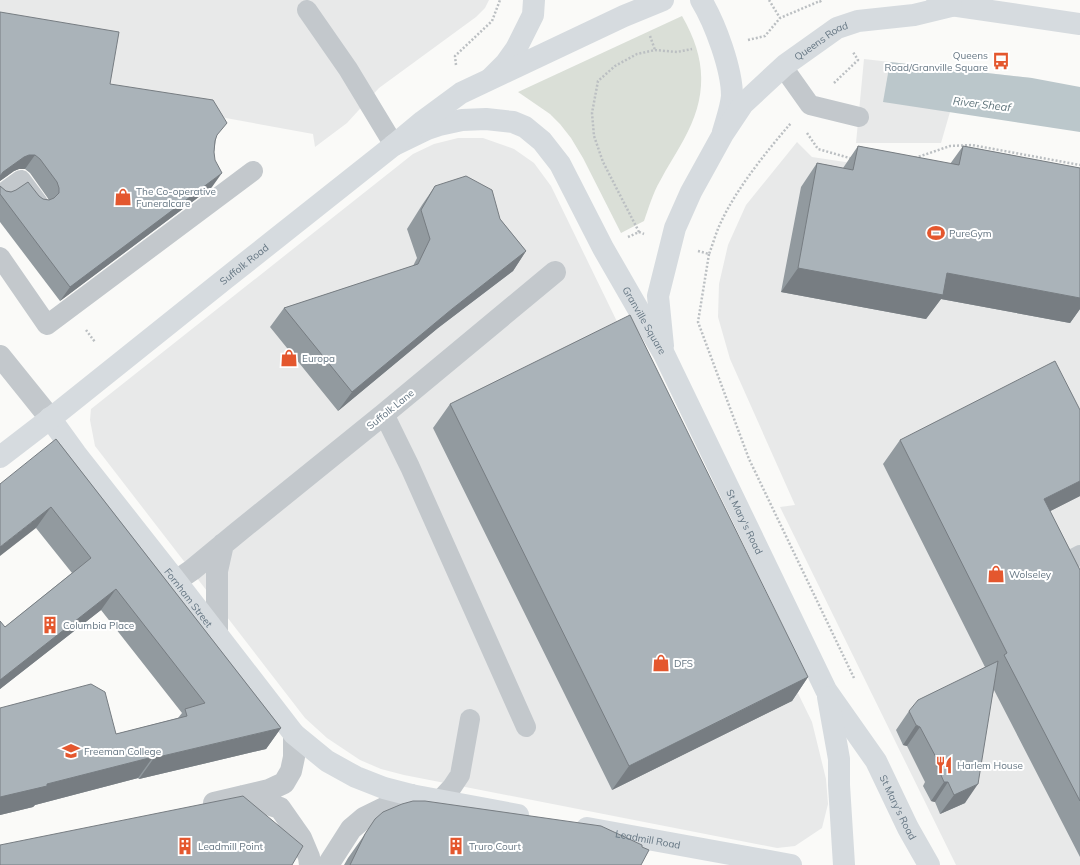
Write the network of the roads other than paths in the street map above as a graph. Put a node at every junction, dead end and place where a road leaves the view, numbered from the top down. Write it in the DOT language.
graph roads {
  1 [pos="534,0"];
  2 [pos="663,0"];
  3 [pos="701,0"];
  4 [pos="924,0"];
  5 [pos="951,6"];
  6 [pos="307,10"];
  7 [pos="1080,24"];
  8 [pos="783,67"];
  9 [pos="491,78"];
  10 [pos="859,117"];
  11 [pos="723,134"];
  12 [pos="394,145"];
  13 [pos="253,171"];
  14 [pos="0,195"];
  15 [pos="38,203"];
  16 [pos="0,257"];
  17 [pos="555,272"];
  18 [pos="664,354"];
  19 [pos="0,356"];
  20 [pos="384,414"];
  21 [pos="50,418"];
  22 [pos="0,457"];
  23 [pos="223,544"];
  24 [pos="176,581"];
  25 [pos="217,635"];
  26 [pos="826,690"];
  27 [pos="470,719"];
  28 [pos="526,727"];
  29 [pos="294,734"];
  30 [pos="243,796"];
  31 [pos="411,796"];
  32 [pos="438,801"];
  33 [pos="197,807"];
  34 [pos="540,819"];
  35 [pos="572,825"];
  36 [pos="310,865"];
  37 [pos="328,865"];
  38 [pos="791,865"];
  39 [pos="844,865"];
  40 [pos="928,865"];
  1 -- 9 [label="main road"];
  2 -- 9 [label="main road"];
  3 -- 11 [label="main road, Granville Square"];
  4 -- 5 [label="main road, Queens Road"];
  5 -- 7 [label="main road, Queens Road"];
  5 -- 8 [label="main road, Queens Road"];
  6 -- 12 [label="lane"];
  8 -- 10 [label="lane"];
  8 -- 11 [label="main road, Queens Road"];
  9 -- 12 [label="main road, Suffolk Road"];
  11 -- 18 [label="main road, Granville Square"];
  12 -- 18 [label="main road, Granville Square"];
  12 -- 21 [label="main road, Suffolk Road"];
  13 -- 16 [label="lane"];
  14 -- 15 [label="lane"];
  17 -- 20 [label="street, Suffolk Lane"];
  18 -- 26 [label="main road, St Mary's Road"];
  19 -- 21 [label="street, Fornham Street"];
  20 -- 23 [label="street, Suffolk Lane"];
  20 -- 28 [label="lane"];
  21 -- 22 [label="main road, Suffolk Road"];
  21 -- 24 [label="main road, Fornham Street"];
  23 -- 24 [label="street, Suffolk Lane"];
  23 -- 25 [label="street"];
  24 -- 25 [label="main road, Fornham Street"];
  25 -- 29 [label="main road, Fornham Street"];
  26 -- 39 [label="main road, St Mary's Road"];
  26 -- 40 [label="main road, St Mary's Road"];
  27 -- 32 [label="lane"];
  29 -- 30 [label="street"];
  29 -- 31 [label="main road, Fornham Street"];
  30 -- 33 [label="street"];
  30 -- 36 [label="street"];
  31 -- 32 [label="main road"];
  31 -- 37 [label="street"];
  32 -- 34 [label="main road"];
  35 -- 38 [label="main road, Leadmill Road"];
}
